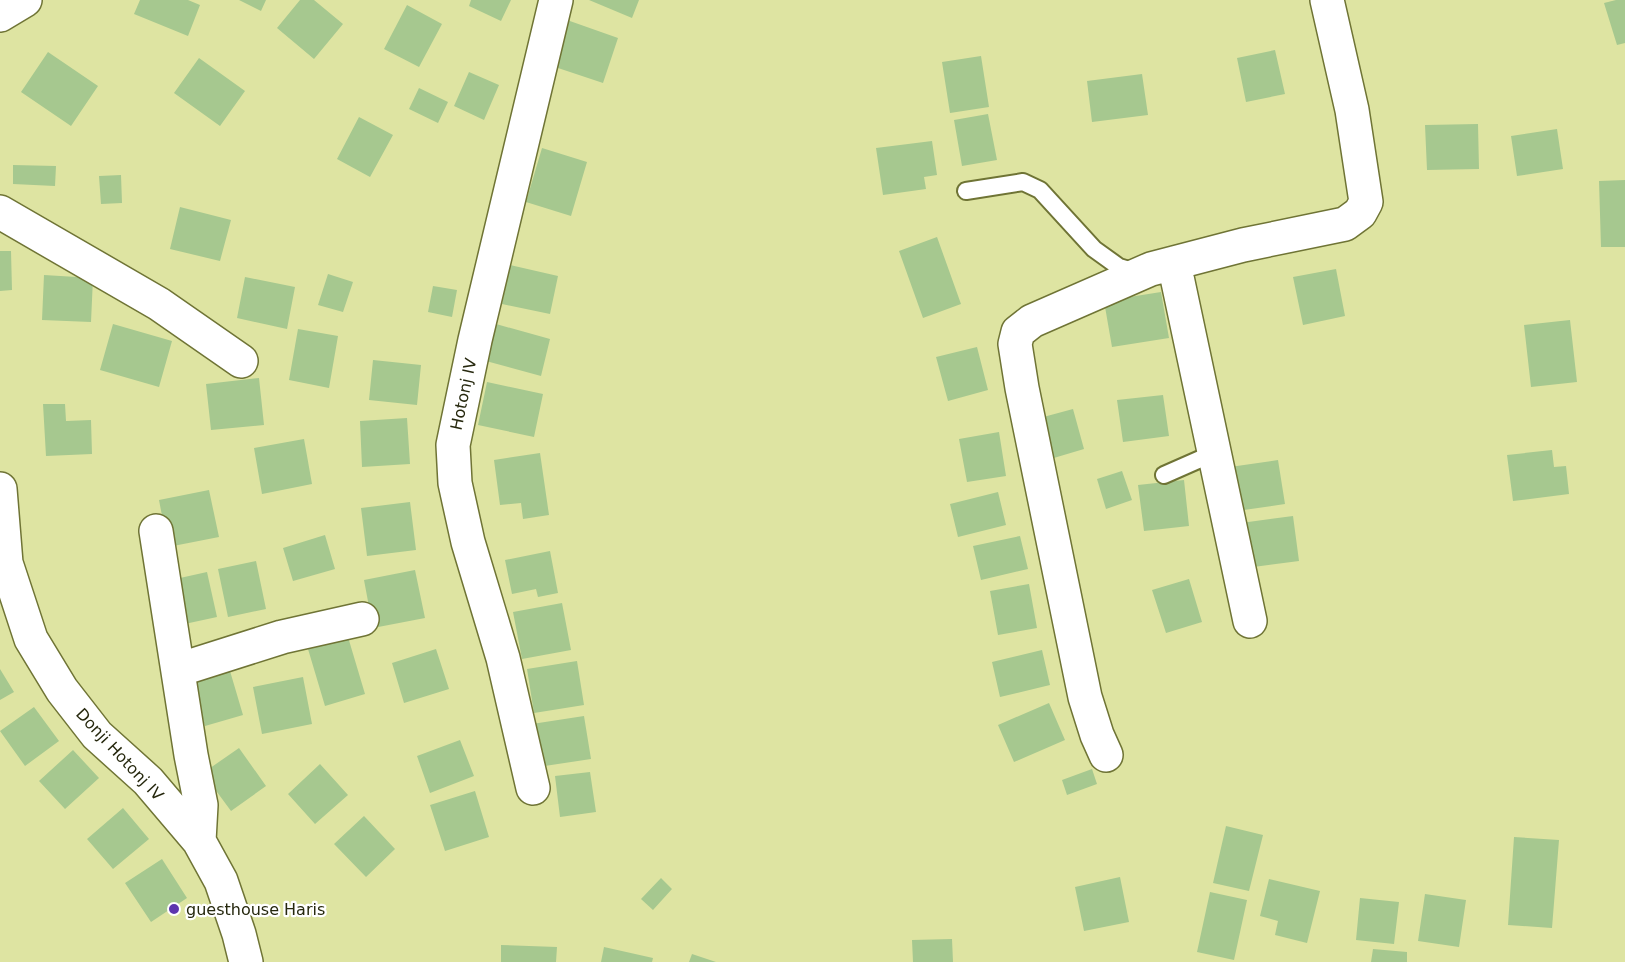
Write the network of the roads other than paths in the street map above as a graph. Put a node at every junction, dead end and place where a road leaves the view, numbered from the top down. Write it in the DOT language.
graph roads {
  1 [pos="25,0"];
  2 [pos="556,0"];
  3 [pos="1327,0"];
  4 [pos="0,15"];
  5 [pos="966,191"];
  6 [pos="0,212"];
  7 [pos="1174,263"];
  8 [pos="1140,273"];
  9 [pos="241,361"];
  10 [pos="1214,453"];
  11 [pos="1164,475"];
  12 [pos="0,489"];
  13 [pos="156,531"];
  14 [pos="3,563"];
  15 [pos="362,619"];
  16 [pos="1250,621"];
  17 [pos="178,670"];
  18 [pos="1106,755"];
  19 [pos="533,788"];
  20 [pos="199,841"];
  21 [pos="246,962"];
  1 -- 4 [label="street"];
  2 -- 19 [label="street, Hotonj IV"];
  3 -- 7 [label="street"];
  5 -- 8 [label="lane"];
  6 -- 9 [label="street"];
  7 -- 8 [label="street"];
  7 -- 10 [label="street"];
  8 -- 18 [label="street"];
  10 -- 11 [label="lane"];
  10 -- 16 [label="street"];
  12 -- 14 [label="street, Donji Hotonj IV"];
  13 -- 17 [label="street"];
  14 -- 20 [label="street, Donji Hotonj IV"];
  15 -- 17 [label="street"];
  17 -- 20 [label="street"];
  20 -- 21 [label="street, Donji Hotonj IV"];
}
